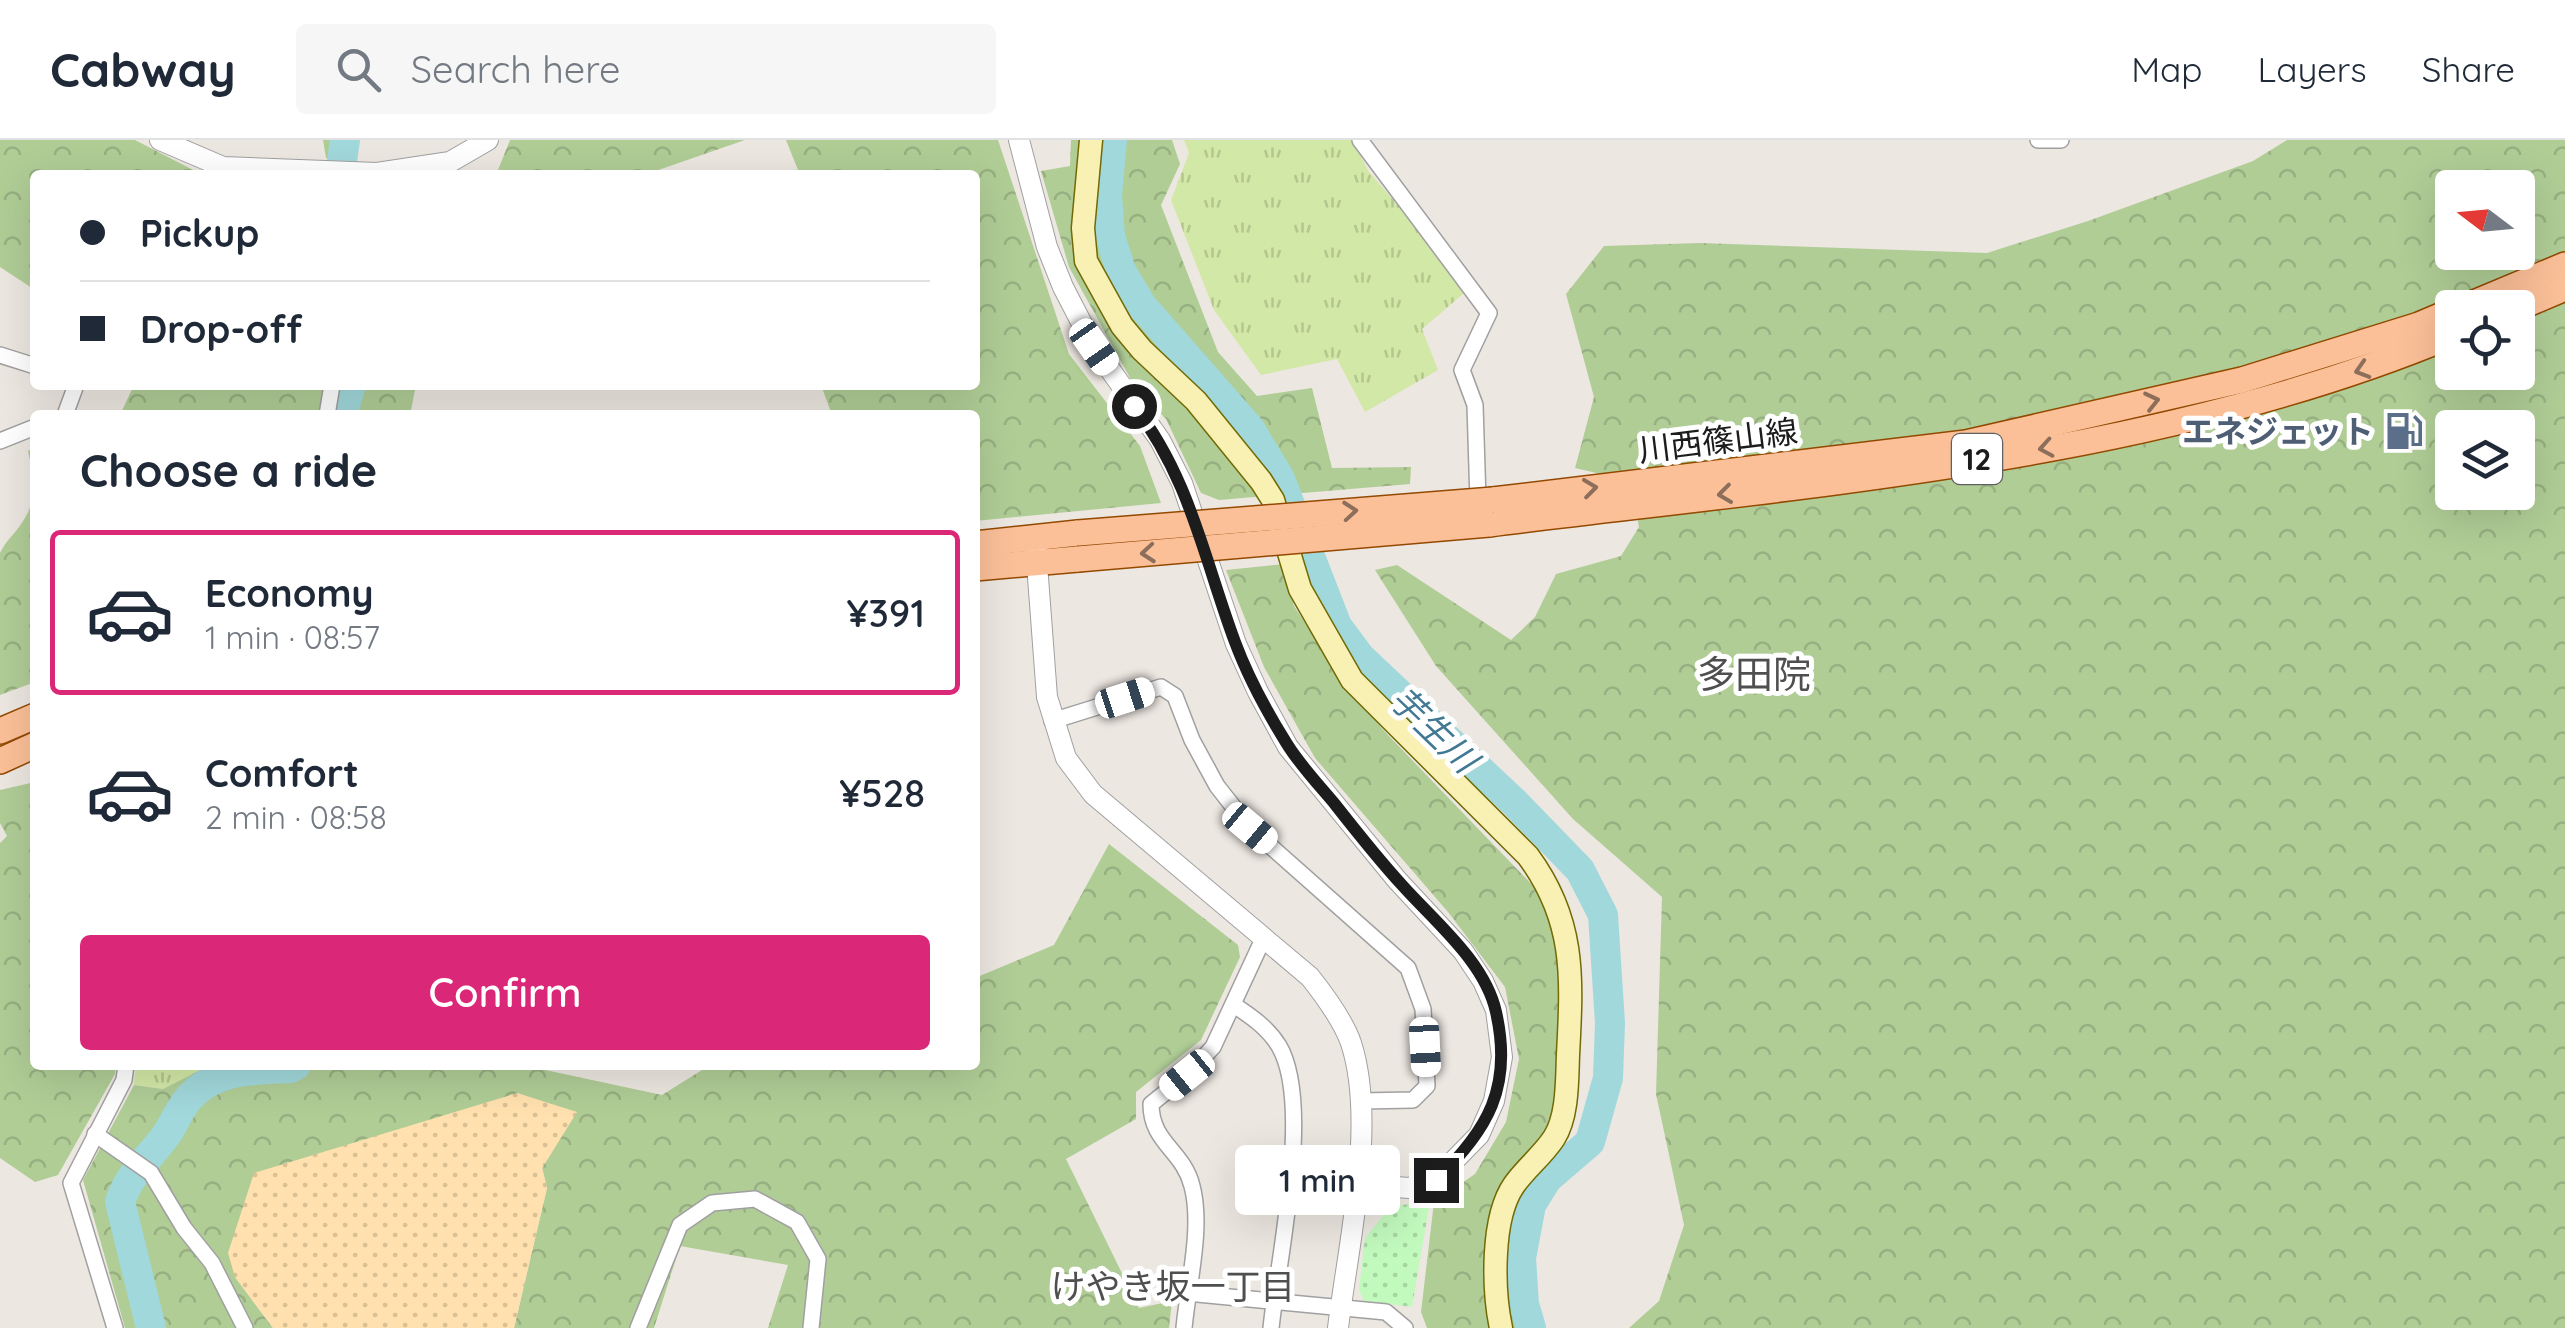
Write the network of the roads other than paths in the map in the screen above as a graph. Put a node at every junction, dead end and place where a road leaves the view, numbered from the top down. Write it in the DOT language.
graph roads {
  1 [pos="160,140"];
  2 [pos="488,140"];
  3 [pos="1018,140"];
  4 [pos="1090,140"];
  5 [pos="1360,140"];
  6 [pos="2038,140"];
  7 [pos="2061,140"];
  8 [pos="276,170"];
  9 [pos="401,170"];
  10 [pos="2565,265"];
  11 [pos="2565,288"];
  12 [pos="2505,290"];
  13 [pos="2535,301"];
  14 [pos="2435,319"];
  15 [pos="2435,343"];
  16 [pos="0,355"];
  17 [pos="30,364"];
  18 [pos="30,429"];
  19 [pos="0,441"];
  20 [pos="1487,508"];
  21 [pos="980,545"];
  22 [pos="1036,551"];
  23 [pos="980,567"];
  24 [pos="30,718"];
  25 [pos="1052,721"];
  26 [pos="0,732"];
  27 [pos="30,747"];
  28 [pos="0,761"];
  29 [pos="1264,937"];
  30 [pos="1234,1005"];
  31 [pos="125,1070"];
  32 [pos="1361,1101"];
  33 [pos="100,1137"];
  34 [pos="1356,1184"];
  35 [pos="1187,1293"];
  36 [pos="1274,1300"];
  37 [pos="1340,1318"];
  38 [pos="114,1328"];
  39 [pos="245,1328"];
  40 [pos="638,1328"];
  41 [pos="810,1328"];
  42 [pos="1184,1328"];
  43 [pos="1272,1328"];
  44 [pos="1405,1328"];
  45 [pos="1501,1328"];
  1 -- 8 [label="street"];
  2 -- 9 [label="street"];
  3 -- 34 [label="street"];
  4 -- 45 [label="main road"];
  5 -- 20 [label="street"];
  6 -- 7 [label="street"];
  10 -- 12 [label="main road"];
  11 -- 13 [label="main road"];
  20 -- 14 [label="main road, 川西篠山線 / 12, one-way"];
  15 -- 20 [label="main road, 川西篠山線 / 12, one-way"];
  16 -- 17 [label="street"];
  18 -- 19 [label="street"];
  20 -- 22 [label="main road, 川西篠山線 / 12, one-way, bridge"];
  22 -- 20 [label="main road, 川西篠山線 / 12, one-way, bridge"];
  21 -- 22 [label="main road, 川西篠山線 / 12"];
  22 -- 23 [label="main road, 川西篠山線 / 12"];
  22 -- 25 [label="street"];
  24 -- 26 [label="main road"];
  25 -- 29 [label="street"];
  25 -- 32 [label="street"];
  27 -- 28 [label="main road"];
  29 -- 30 [label="street"];
  29 -- 32 [label="street"];
  30 -- 35 [label="street"];
  30 -- 36 [label="street"];
  31 -- 33 [label="street"];
  32 -- 34 [label="street"];
  33 -- 38 [label="street"];
  33 -- 39 [label="street"];
  34 -- 37 [label="street"];
  35 -- 36 [label="street"];
  35 -- 42 [label="street"];
  36 -- 37 [label="street"];
  36 -- 43 [label="street"];
  37 -- 44 [label="street"];
  40 -- 41 [label="street"];
}
